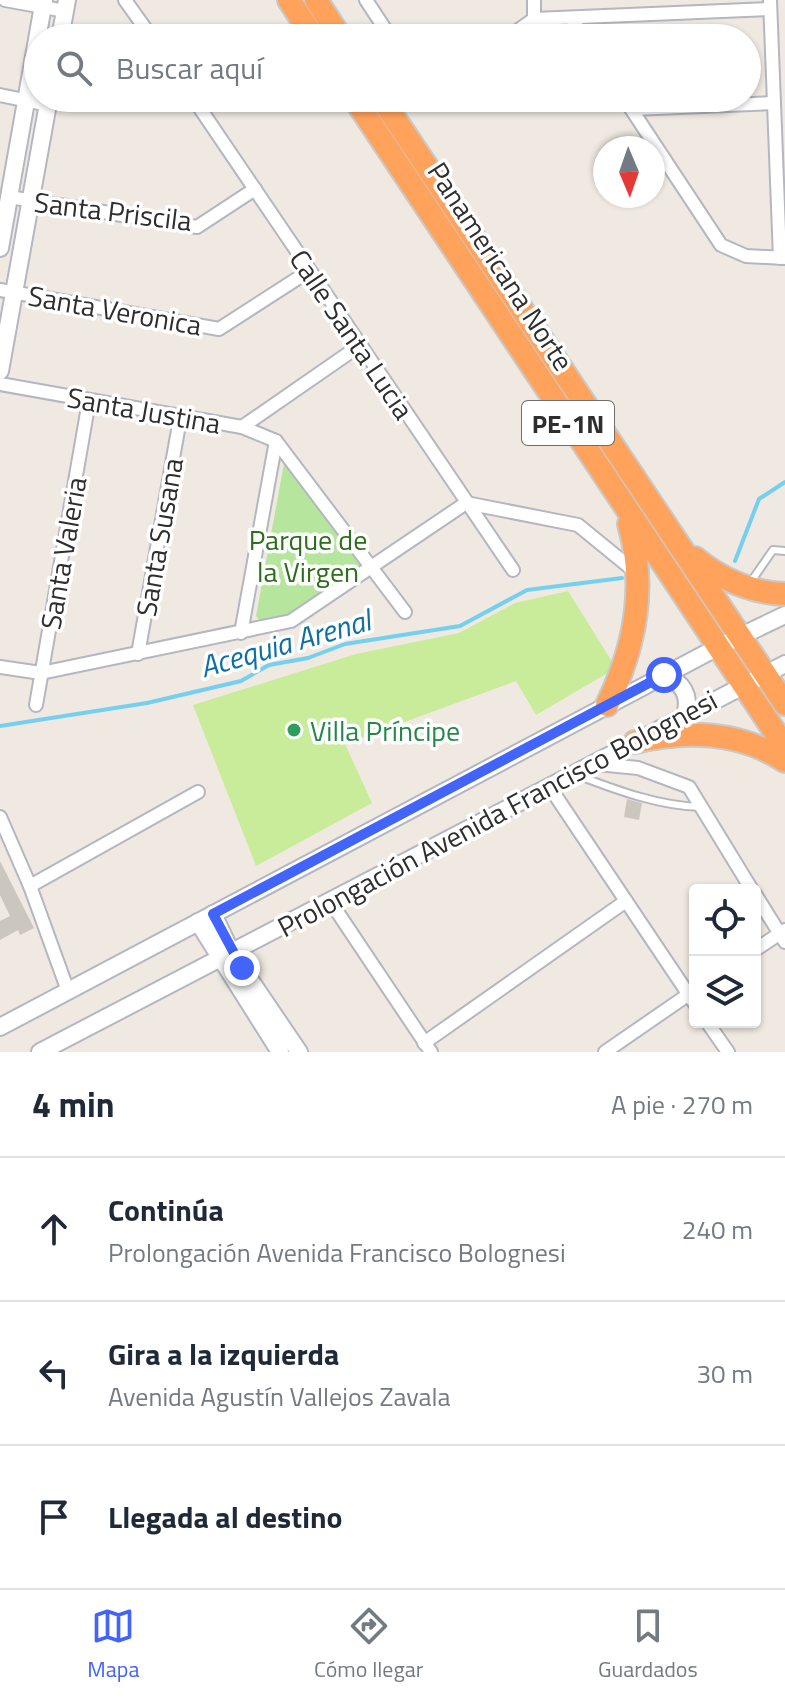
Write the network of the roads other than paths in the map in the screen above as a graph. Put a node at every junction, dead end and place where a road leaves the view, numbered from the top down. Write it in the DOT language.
graph roads {
  1 [pos="5,0"];
  2 [pos="125,0"];
  3 [pos="316,0"];
  4 [pos="366,0"];
  5 [pos="534,0"];
  6 [pos="294,2"];
  7 [pos="44,4"];
  8 [pos="770,4"];
  9 [pos="66,6"];
  10 [pos="571,18"];
  11 [pos="534,19"];
  12 [pos="40,24"];
  13 [pos="142,24"];
  14 [pos="306,24"];
  15 [pos="332,24"];
  16 [pos="382,24"];
  17 [pos="527,24"];
  18 [pos="575,24"];
  19 [pos="0,95"];
  20 [pos="24,100"];
  21 [pos="761,103"];
  22 [pos="774,103"];
  23 [pos="25,112"];
  24 [pos="47,112"];
  25 [pos="203,112"];
  26 [pos="363,112"];
  27 [pos="390,112"];
  28 [pos="633,112"];
  29 [pos="780,142"];
  30 [pos="255,189"];
  31 [pos="9,197"];
  32 [pos="31,201"];
  33 [pos="0,248"];
  34 [pos="783,258"];
  35 [pos="309,271"];
  36 [pos="7,291"];
  37 [pos="359,346"];
  38 [pos="0,371"];
  39 [pos="0,384"];
  40 [pos="89,401"];
  41 [pos="180,419"];
  42 [pos="242,427"];
  43 [pos="276,441"];
  44 [pos="466,503"];
  45 [pos="624,508"];
  46 [pos="679,546"];
  47 [pos="785,551"];
  48 [pos="370,565"];
  49 [pos="513,570"];
  50 [pos="638,574"];
  51 [pos="747,587"];
  52 [pos="785,594"];
  53 [pos="405,612"];
  54 [pos="785,615"];
  55 [pos="241,633"];
  56 [pos="740,636"];
  57 [pos="718,647"];
  58 [pos="138,654"];
  59 [pos="0,667"];
  60 [pos="775,668"];
  61 [pos="41,673"];
  62 [pos="664,675"];
  63 [pos="743,685"];
  64 [pos="785,704"];
  65 [pos="36,705"];
  66 [pos="607,705"];
  67 [pos="685,715"];
  68 [pos="635,742"];
  69 [pos="785,747"];
  70 [pos="785,761"];
  71 [pos="592,764"];
  72 [pos="573,773"];
  73 [pos="549,786"];
  74 [pos="198,792"];
  75 [pos="701,807"];
  76 [pos="0,817"];
  77 [pos="749,884"];
  78 [pos="30,886"];
  79 [pos="330,901"];
  80 [pos="626,901"];
  81 [pos="761,903"];
  82 [pos="206,918"];
  83 [pos="783,936"];
  84 [pos="761,947"];
  85 [pos="225,955"];
  86 [pos="689,990"];
  87 [pos="68,991"];
  88 [pos="689,999"];
  89 [pos="0,1027"];
  90 [pos="711,1028"];
  91 [pos="427,1047"];
  92 [pos="40,1052"];
  93 [pos="280,1052"];
  94 [pos="299,1052"];
  95 [pos="605,1052"];
  96 [pos="728,1052"];
  1 -- 7 [label="street"];
  2 -- 13 [label="street"];
  3 -- 15 [label="highway"];
  4 -- 16 [label="street"];
  5 -- 11 [label="street"];
  6 -- 14 [label="highway"];
  7 -- 9 [label="street"];
  7 -- 12 [label="main road"];
  8 -- 10 [label="street"];
  8 -- 22 [label="street"];
  10 -- 11 [label="street"];
  10 -- 18 [label="street"];
  11 -- 17 [label="street"];
  19 -- 20 [label="street"];
  21 -- 22 [label="street"];
  22 -- 29 [label="street"];
  23 -- 31 [label="main road"];
  24 -- 32 [label="main road"];
  25 -- 30 [label="street, Calle Santa Lucia"];
  26 -- 45 [label="highway, Panamericana Norte / PE-1N"];
  27 -- 46 [label="highway, Panamericana Norte / PE-1N"];
  28 -- 34 [label="street"];
  29 -- 34 [label="street"];
  30 -- 32 [label="street, Santa Priscila"];
  30 -- 35 [label="street, Calle Santa Lucia"];
  31 -- 32 [label="street, Santa Priscila"];
  31 -- 33 [label="main road"];
  32 -- 36 [label="main road"];
  35 -- 36 [label="street, Santa Veronica"];
  35 -- 37 [label="street, Calle Santa Lucia"];
  36 -- 38 [label="main road"];
  37 -- 42 [label="street, Santa Justina"];
  37 -- 44 [label="street, Calle Santa Lucia"];
  39 -- 40 [label="street, Santa Justina"];
  40 -- 41 [label="street, Santa Justina"];
  40 -- 61 [label="street, Santa Valeria"];
  41 -- 42 [label="street, Santa Justina"];
  41 -- 58 [label="street, Santa Susana"];
  42 -- 43 [label="street"];
  43 -- 48 [label="street"];
  43 -- 55 [label="street"];
  44 -- 48 [label="street"];
  44 -- 49 [label="street, Calle Santa Lucia"];
  44 -- 50 [label="street"];
  45 -- 50 [label="highway"];
  45 -- 57 [label="highway, Panamericana Norte / PE-1N"];
  46 -- 51 [label="highway"];
  46 -- 56 [label="highway, Panamericana Norte / PE-1N"];
  47 -- 51 [label="lane"];
  48 -- 53 [label="street"];
  48 -- 55 [label="street"];
  50 -- 66 [label="highway"];
  51 -- 52 [label="highway"];
  54 -- 56 [label="main road, Prolongación Avenida Francisco Bolognesi"];
  55 -- 58 [label="street"];
  56 -- 57 [label="main road, Prolongación Avenida Francisco Bolognesi"];
  56 -- 60 [label="highway, Panamericana Norte / PE-1N"];
  57 -- 62 [label="main road, Prolongación Avenida Francisco Bolognesi"];
  57 -- 63 [label="highway, Panamericana Norte / PE-1N"];
  58 -- 61 [label="street"];
  59 -- 61 [label="street"];
  60 -- 63 [label="main road, Prolongación Avenida Francisco Bolognesi"];
  60 -- 64 [label="highway, Panamericana Norte / PE-1N"];
  61 -- 65 [label="street, Santa Valeria"];
  62 -- 66 [label="main road, Prolongación Avenida Francisco Bolognesi"];
  62 -- 67 [label="main road"];
  63 -- 67 [label="main road, Prolongación Avenida Francisco Bolognesi"];
  63 -- 69 [label="highway, Panamericana Norte / PE-1N"];
  66 -- 82 [label="main road, Prolongación Avenida Francisco Bolognesi"];
  67 -- 68 [label="main road, Prolongación Avenida Francisco Bolognesi"];
  68 -- 70 [label="highway"];
  68 -- 71 [label="main road, Prolongación Avenida Francisco Bolognesi"];
  71 -- 72 [label="main road, Prolongación Avenida Francisco Bolognesi"];
  71 -- 75 [label="street"];
  72 -- 73 [label="main road, Prolongación Avenida Francisco Bolognesi"];
  72 -- 75 [label="lane"];
  73 -- 79 [label="main road, Prolongación Avenida Francisco Bolognesi"];
  73 -- 80 [label="street"];
  74 -- 78 [label="street"];
  75 -- 77 [label="street"];
  76 -- 78 [label="street"];
  78 -- 87 [label="street"];
  79 -- 85 [label="main road, Prolongación Avenida Francisco Bolognesi"];
  79 -- 91 [label="street"];
  80 -- 86 [label="street"];
  80 -- 91 [label="street"];
  81 -- 83 [label="street"];
  82 -- 85 [label="main road"];
  82 -- 87 [label="main road, Prolongación Avenida Francisco Bolognesi"];
  83 -- 84 [label="street"];
  85 -- 92 [label="main road, Prolongación Avenida Francisco Bolognesi"];
  85 -- 93 [label="main road"];
  85 -- 94 [label="main road"];
  87 -- 89 [label="main road, Prolongación Avenida Francisco Bolognesi"];
  88 -- 95 [label="street"];
  90 -- 96 [label="street"];
}
